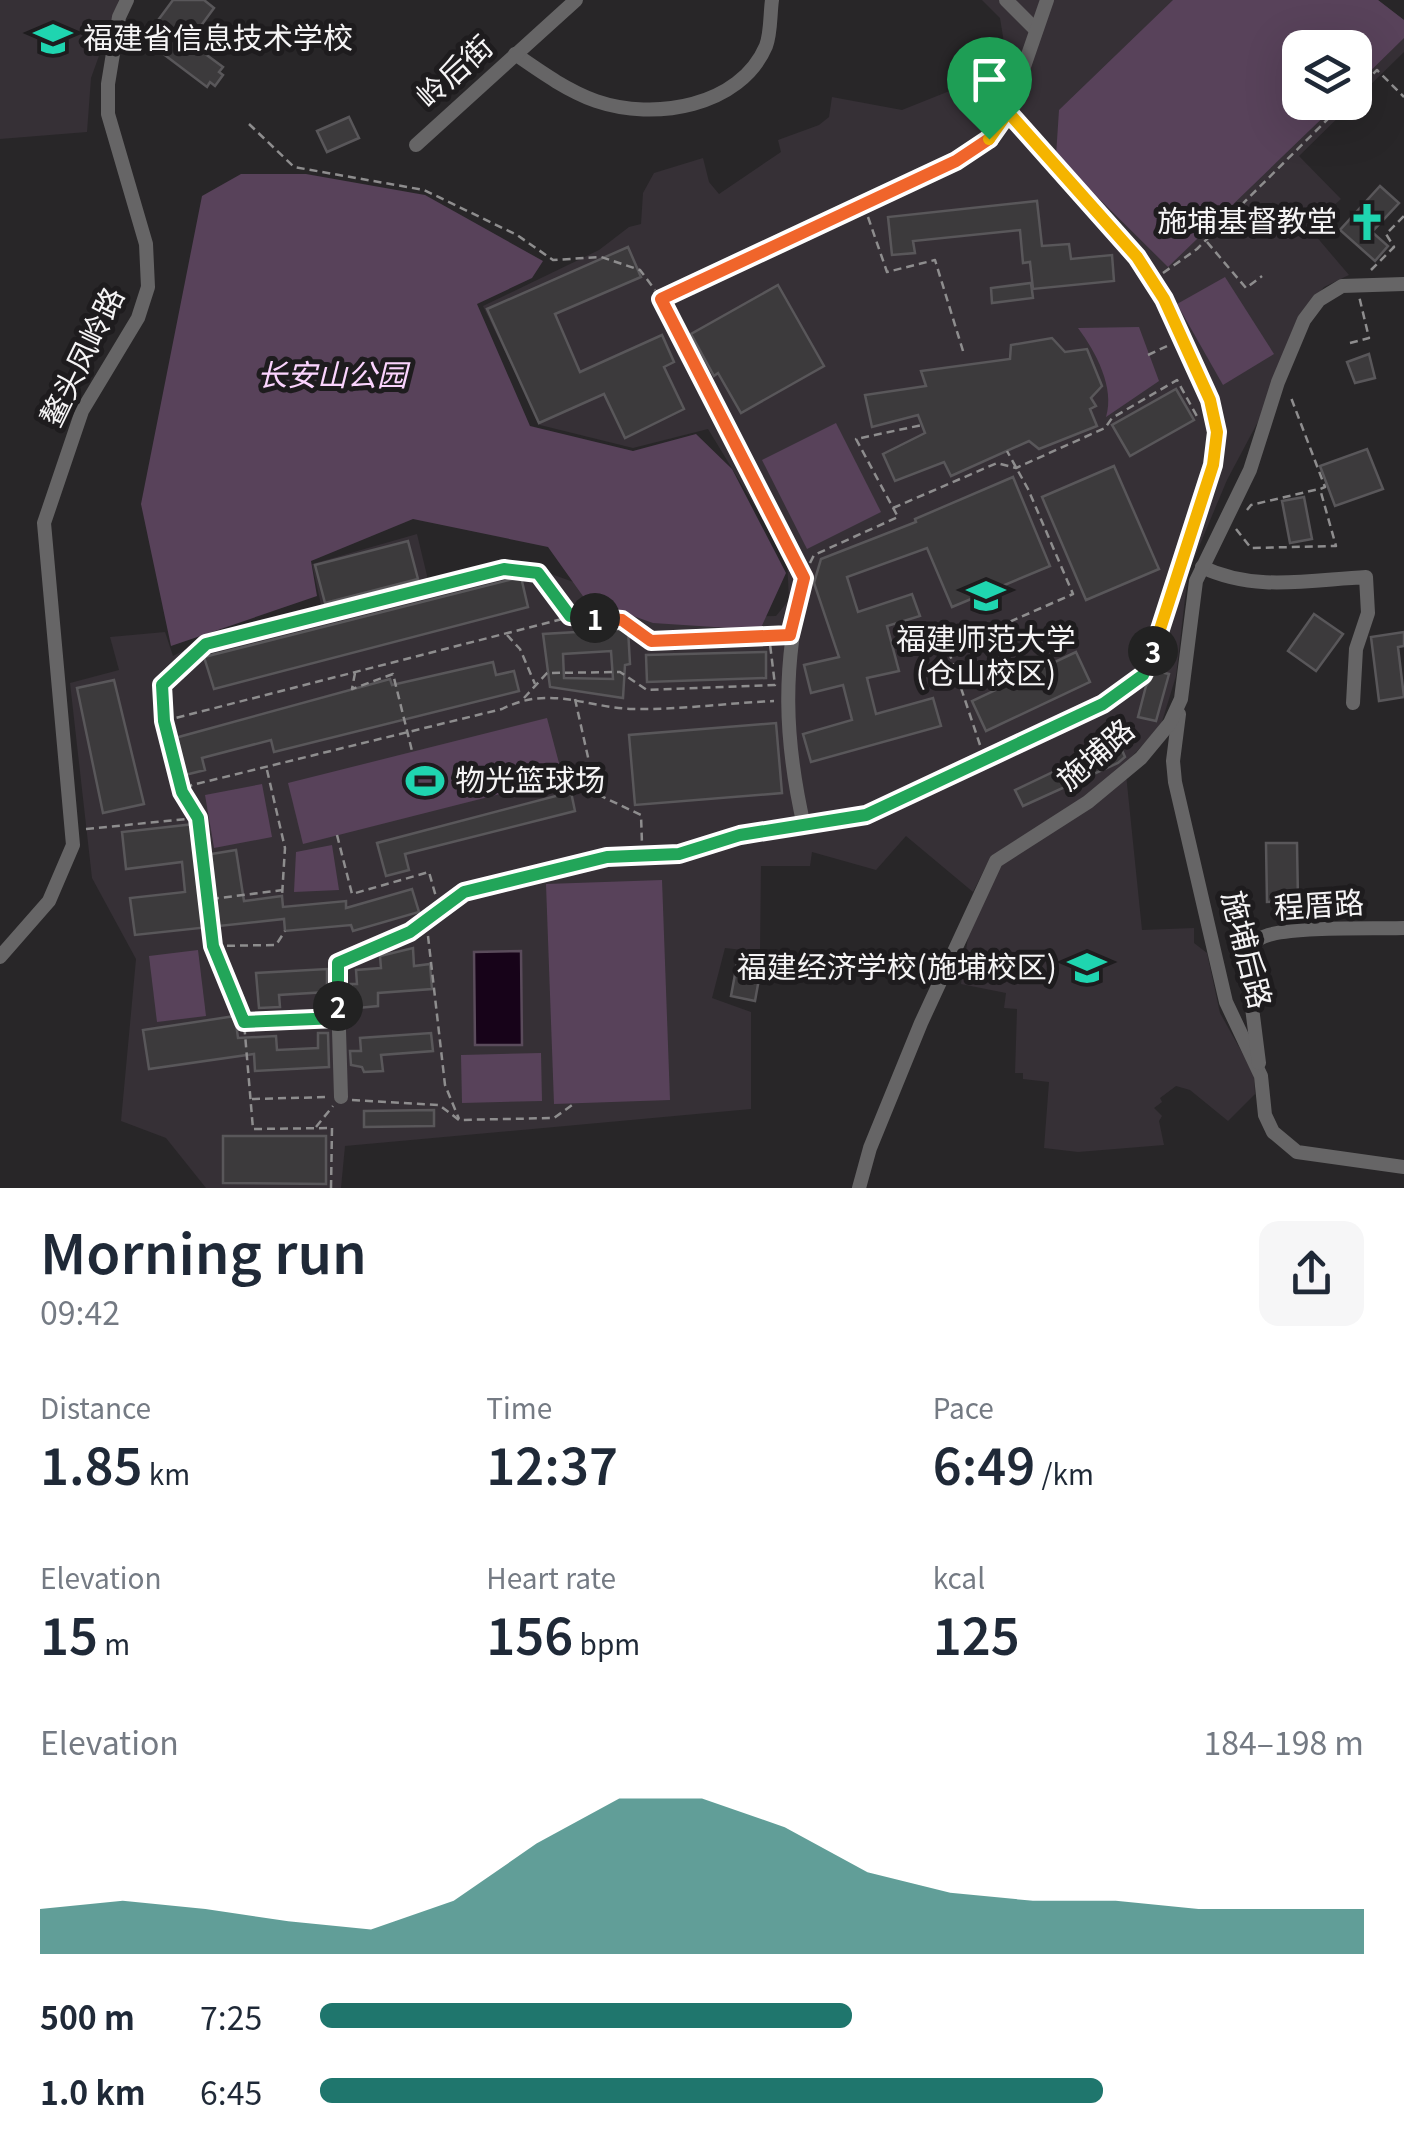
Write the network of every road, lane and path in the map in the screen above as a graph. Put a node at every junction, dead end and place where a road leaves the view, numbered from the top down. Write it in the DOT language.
graph roads {
  1 [pos="127,0"];
  2 [pos="576,0"];
  3 [pos="772,0"];
  4 [pos="1006,0"];
  5 [pos="1047,0"];
  6 [pos="1036,30"];
  7 [pos="515,54"];
  8 [pos="1372,75"];
  9 [pos="1404,98"];
  10 [pos="1008,112"];
  11 [pos="1326,120"];
  12 [pos="250,124"];
  13 [pos="416,144"];
  14 [pos="864,206"];
  15 [pos="1404,216"];
  16 [pos="1206,240"];
  17 [pos="1262,276"];
  18 [pos="1153,280"];
  19 [pos="1356,284"];
  20 [pos="1404,284"];
  21 [pos="661,299"];
  22 [pos="1182,340"];
  23 [pos="1350,343"];
  24 [pos="963,351"];
  25 [pos="1148,354"];
  26 [pos="1281,376"];
  27 [pos="1198,419"];
  28 [pos="922,425"];
  29 [pos="1007,451"];
  30 [pos="1016,468"];
  31 [pos="1320,489"];
  32 [pos="893,508"];
  33 [pos="1229,515"];
  34 [pos="1202,567"];
  35 [pos="804,578"];
  36 [pos="570,616"];
  37 [pos="506,634"];
  38 [pos="790,635"];
  39 [pos="768,636"];
  40 [pos="355,671"];
  41 [pos="536,685"];
  42 [pos="575,698"];
  43 [pos="523,699"];
  44 [pos="1181,699"];
  45 [pos="785,700"];
  46 [pos="1353,703"];
  47 [pos="164,721"];
  48 [pos="406,733"];
  49 [pos="412,752"];
  50 [pos="985,761"];
  51 [pos="266,767"];
  52 [pos="563,778"];
  53 [pos="182,792"];
  54 [pos="596,793"];
  55 [pos="198,818"];
  56 [pos="804,826"];
  57 [pos="74,830"];
  58 [pos="337,835"];
  59 [pos="642,856"];
  60 [pos="283,890"];
  61 [pos="282,896"];
  62 [pos="210,899"];
  63 [pos="439,908"];
  64 [pos="426,919"];
  65 [pos="1404,928"];
  66 [pos="285,931"];
  67 [pos="213,946"];
  68 [pos="0,957"];
  69 [pos="338,1018"];
  70 [pos="244,1022"];
  71 [pos="1261,1076"];
  72 [pos="341,1097"];
  73 [pos="250,1099"];
  74 [pos="575,1104"];
  75 [pos="460,1120"];
  76 [pos="315,1128"];
  77 [pos="1404,1166"];
  78 [pos="330,1188"];
  79 [pos="859,1188"];
  1 -- 57 [label="street, 鳌头凤岭路"];
  2 -- 7 [label="street, 岭后街"];
  3 -- 7 [label="street"];
  4 -- 6 [label="street"];
  5 -- 6 [label="street"];
  6 -- 10 [label="street"];
  7 -- 13 [label="street, 岭后街"];
  8 -- 9 [label="path"];
  10 -- 14 [label="street"];
  10 -- 18 [label="street"];
  11 -- 16 [label="path"];
  12 -- 21 [label="path"];
  14 -- 21 [label="street"];
  14 -- 24 [label="path"];
  15 -- 19 [label="path"];
  16 -- 17 [label="path"];
  16 -- 18 [label="path"];
  18 -- 22 [label="street"];
  19 -- 20 [label="street, 施埔路"];
  19 -- 23 [label="path"];
  19 -- 26 [label="street, 施埔路"];
  21 -- 35 [label="street"];
  22 -- 25 [label="path"];
  22 -- 50 [label="street"];
  26 -- 31 [label="path"];
  26 -- 33 [label="street, 施埔路"];
  27 -- 30 [label="path"];
  28 -- 32 [label="path"];
  29 -- 30 [label="path"];
  30 -- 32 [label="path"];
  30 -- 50 [label="path"];
  31 -- 33 [label="path"];
  31 -- 33 [label="path"];
  32 -- 35 [label="path"];
  33 -- 34 [label="street, 施埔路"];
  34 -- 44 [label="street, 施埔路"];
  34 -- 46 [label="street"];
  35 -- 38 [label="street"];
  36 -- 37 [label="path"];
  36 -- 39 [label="path"];
  36 -- 47 [label="path"];
  37 -- 40 [label="path"];
  37 -- 41 [label="path"];
  38 -- 39 [label="path"];
  38 -- 45 [label="street"];
  39 -- 41 [label="path"];
  40 -- 47 [label="path"];
  40 -- 48 [label="path"];
  41 -- 43 [label="path"];
  42 -- 43 [label="path"];
  42 -- 45 [label="path"];
  42 -- 54 [label="path"];
  43 -- 48 [label="path"];
  44 -- 71 [label="street, 施埔后路"];
  44 -- 79 [label="street, 施埔路"];
  45 -- 56 [label="street"];
  47 -- 53 [label="path"];
  48 -- 49 [label="path"];
  48 -- 51 [label="path"];
  50 -- 56 [label="street"];
  51 -- 53 [label="path"];
  51 -- 60 [label="path"];
  52 -- 54 [label="path"];
  53 -- 55 [label="path"];
  54 -- 59 [label="path"];
  55 -- 57 [label="path"];
  55 -- 62 [label="path"];
  56 -- 59 [label="street"];
  57 -- 68 [label="street, 鳌头凤岭路"];
  58 -- 63 [label="path"];
  59 -- 63 [label="street"];
  60 -- 61 [label="path"];
  60 -- 62 [label="path"];
  62 -- 67 [label="path"];
  63 -- 64 [label="street"];
  64 -- 69 [label="street"];
  64 -- 75 [label="path"];
  65 -- 71 [label="street, 程厝路"];
  66 -- 67 [label="path"];
  67 -- 70 [label="path"];
  69 -- 70 [label="path"];
  69 -- 72 [label="street"];
  70 -- 73 [label="path"];
  71 -- 77 [label="street, 施埔后路"];
  72 -- 73 [label="path"];
  72 -- 75 [label="path"];
  72 -- 76 [label="path"];
  73 -- 76 [label="path"];
  74 -- 75 [label="path"];
  76 -- 78 [label="path"];
}
